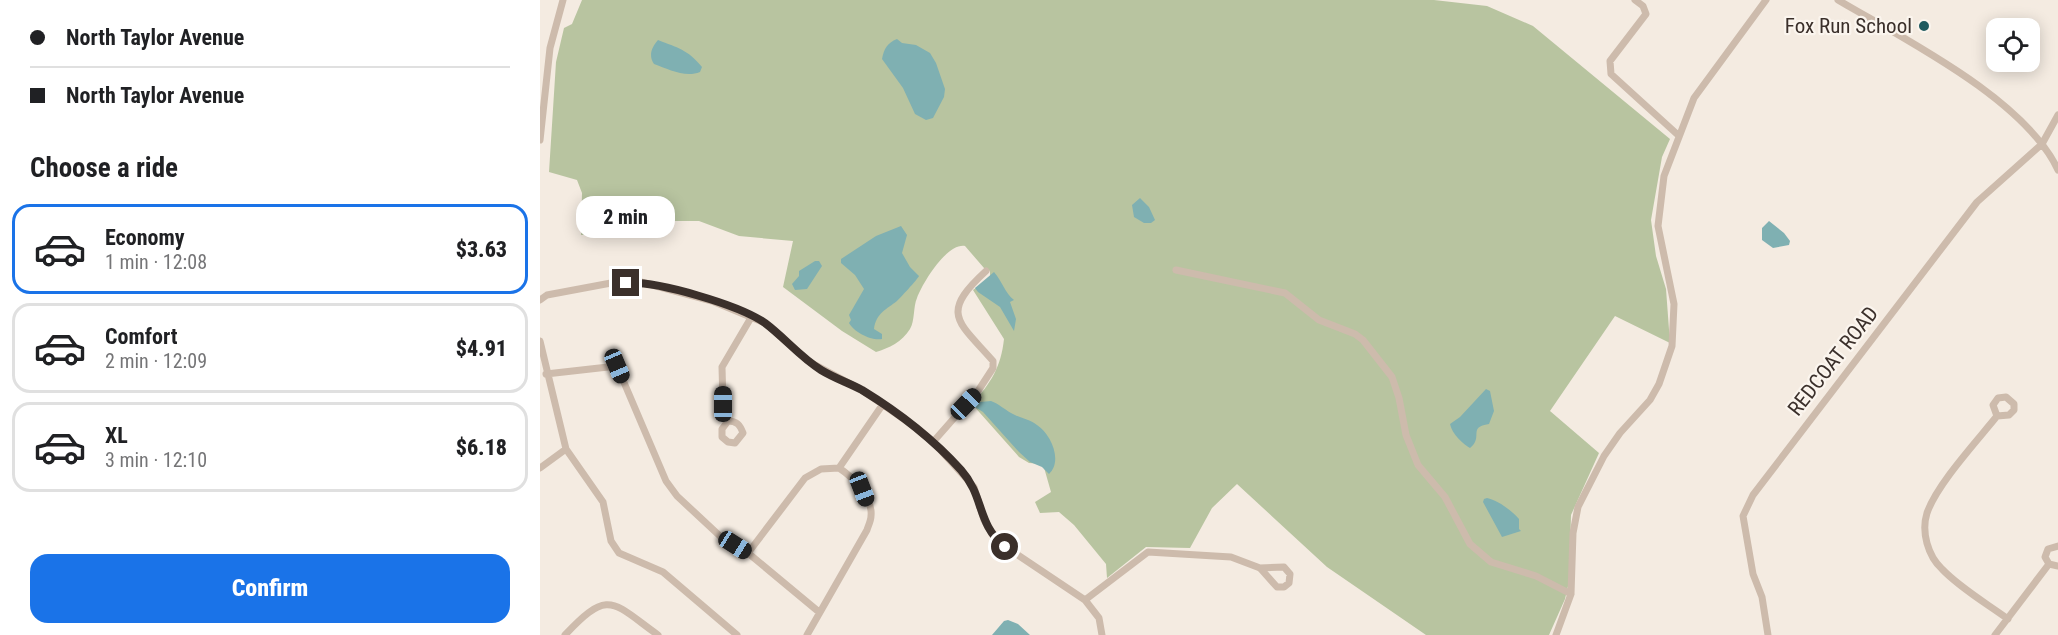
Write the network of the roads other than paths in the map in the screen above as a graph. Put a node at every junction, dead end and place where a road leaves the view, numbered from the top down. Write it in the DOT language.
graph roads {
  1 [pos="563,0"];
  2 [pos="1635,0"];
  3 [pos="1838,0"];
  4 [pos="1764,1"];
  5 [pos="2058,115"];
  6 [pos="541,126"];
  7 [pos="1678,135"];
  8 [pos="540,140"];
  9 [pos="2042,144"];
  10 [pos="2058,170"];
  11 [pos="1176,270"];
  12 [pos="986,271"];
  13 [pos="540,300"];
  14 [pos="752,316"];
  15 [pos="540,341"];
  16 [pos="546,374"];
  17 [pos="883,404"];
  18 [pos="1997,416"];
  19 [pos="728,421"];
  20 [pos="933,442"];
  21 [pos="566,449"];
  22 [pos="540,468"];
  23 [pos="839,468"];
  24 [pos="2058,546"];
  25 [pos="748,553"];
  26 [pos="2049,564"];
  27 [pos="2058,566"];
  28 [pos="1260,568"];
  29 [pos="1570,594"];
  30 [pos="1085,600"];
  31 [pos="819,612"];
  32 [pos="2008,619"];
  33 [pos="565,635"];
  34 [pos="658,635"];
  35 [pos="737,635"];
  36 [pos="807,635"];
  37 [pos="1102,635"];
  38 [pos="1556,635"];
  39 [pos="1768,635"];
  40 [pos="1995,635"];
  1 -- 6 [label="street"];
  2 -- 7 [label="street"];
  3 -- 9 [label="street"];
  4 -- 7 [label="street"];
  5 -- 9 [label="street, REDCOAT ROAD"];
  6 -- 8 [label="street"];
  7 -- 29 [label="street"];
  9 -- 10 [label="street"];
  9 -- 39 [label="street, REDCOAT ROAD"];
  11 -- 29 [label="street"];
  12 -- 20 [label="street"];
  13 -- 14 [label="street"];
  14 -- 17 [label="street"];
  14 -- 19 [label="street"];
  15 -- 16 [label="street"];
  16 -- 21 [label="street"];
  16 -- 25 [label="street"];
  17 -- 20 [label="street"];
  17 -- 23 [label="street"];
  18 -- 32 [label="street"];
  20 -- 30 [label="street"];
  21 -- 22 [label="street"];
  21 -- 35 [label="street"];
  23 -- 25 [label="street"];
  23 -- 31 [label="street"];
  24 -- 26 [label="street"];
  25 -- 31 [label="street"];
  26 -- 27 [label="street"];
  26 -- 32 [label="street"];
  28 -- 30 [label="street"];
  29 -- 38 [label="street"];
  30 -- 37 [label="street"];
  31 -- 36 [label="street"];
  32 -- 40 [label="street"];
  33 -- 34 [label="street"];
}
